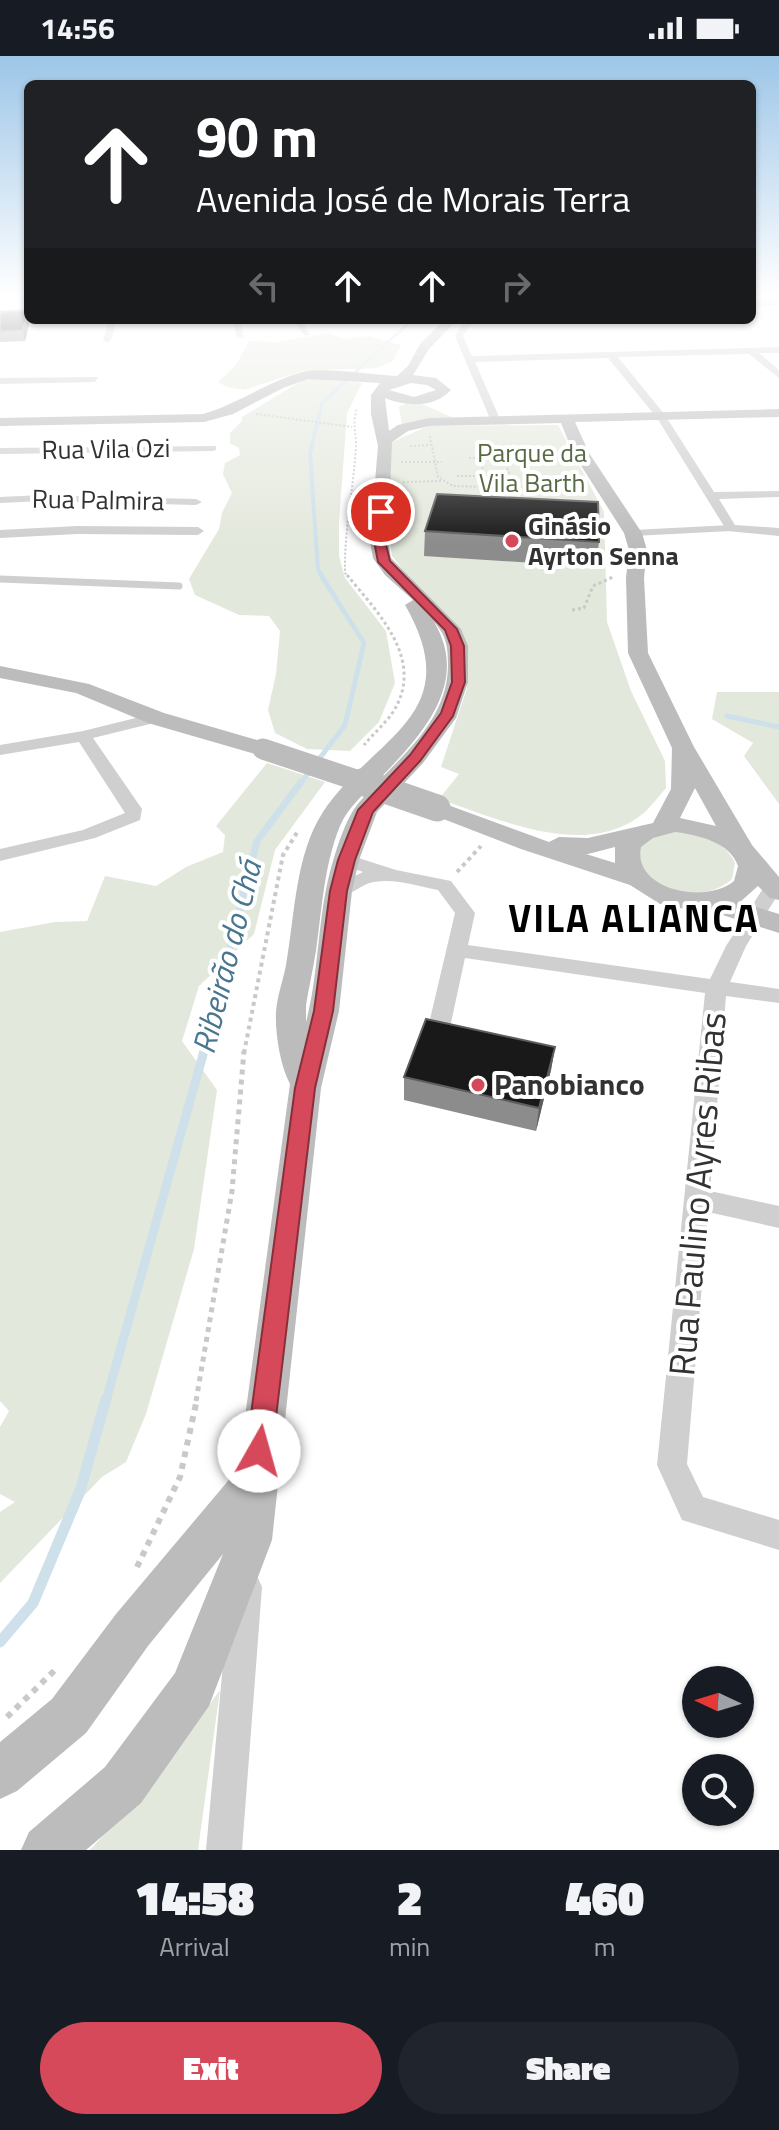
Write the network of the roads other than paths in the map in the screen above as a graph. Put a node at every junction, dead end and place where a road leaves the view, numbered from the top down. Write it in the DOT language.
graph roads {
  1 [pos="325,377"];
  2 [pos="339,377"];
  3 [pos="404,377"];
  4 [pos="435,377"];
  5 [pos="476,377"];
  6 [pos="629,377"];
  7 [pos="95,379"];
  8 [pos="400,380"];
  9 [pos="0,381"];
  10 [pos="374,384"];
  11 [pos="441,388"];
  12 [pos="87,394"];
  13 [pos="412,399"];
  14 [pos="442,409"];
  15 [pos="779,413"];
  16 [pos="378,414"];
  17 [pos="661,417"];
  18 [pos="495,419"];
  19 [pos="566,419"];
  20 [pos="470,420"];
  21 [pos="0,422"];
  22 [pos="384,441"];
  23 [pos="212,448"];
  24 [pos="0,451"];
  25 [pos="779,494"];
  26 [pos="712,496"];
  27 [pos="0,500"];
  28 [pos="196,502"];
  29 [pos="731,528"];
  30 [pos="198,531"];
  31 [pos="779,532"];
  32 [pos="633,533"];
  33 [pos="0,534"];
  34 [pos="0,579"];
  35 [pos="179,586"];
  36 [pos="407,586"];
  37 [pos="0,672"];
  38 [pos="156,718"];
  39 [pos="83,736"];
  40 [pos="683,747"];
  41 [pos="0,750"];
  42 [pos="653,829"];
  43 [pos="530,844"];
  44 [pos="0,855"];
  45 [pos="745,856"];
  46 [pos="346,860"];
  47 [pos="393,875"];
  48 [pos="634,878"];
  49 [pos="776,890"];
  50 [pos="339,891"];
  51 [pos="712,902"];
  52 [pos="766,921"];
  53 [pos="457,950"];
  54 [pos="716,989"];
  55 [pos="779,996"];
  56 [pos="438,1032"];
  57 [pos="305,1088"];
  58 [pos="697,1199"];
  59 [pos="779,1217"];
  60 [pos="255,1481"];
  61 [pos="779,1535"];
  62 [pos="250,1540"];
  63 [pos="0,1774"];
  64 [pos="47,1850"];
  65 [pos="224,1850"];
  1 -- 21 [label="main road"];
  2 -- 10 [label="main road"];
  3 -- 8 [label="main road"];
  4 -- 11 [label="main road"];
  5 -- 18 [label="street"];
  6 -- 17 [label="street"];
  7 -- 9 [label="street"];
  7 -- 12 [label="street"];
  8 -- 10 [label="main road"];
  8 -- 10 [label="main road"];
  8 -- 11 [label="main road"];
  10 -- 13 [label="main road"];
  10 -- 16 [label="main road"];
  11 -- 13 [label="main road"];
  11 -- 14 [label="main road"];
  13 -- 14 [label="main road"];
  13 -- 16 [label="main road"];
  14 -- 20 [label="main road"];
  15 -- 17 [label="main road"];
  16 -- 22 [label="main road"];
  17 -- 19 [label="main road"];
  17 -- 26 [label="street"];
  18 -- 19 [label="main road"];
  18 -- 20 [label="main road"];
  19 -- 32 [label="main road"];
  20 -- 22 [label="main road"];
  22 -- 36 [label="main road"];
  23 -- 24 [label="street, Rua Vila Ozi"];
  25 -- 26 [label="street"];
  26 -- 29 [label="street"];
  27 -- 28 [label="street, Rua Palmira"];
  29 -- 31 [label="street"];
  29 -- 32 [label="lane"];
  30 -- 33 [label="street"];
  32 -- 40 [label="main road"];
  34 -- 35 [label="lane"];
  36 -- 46 [label="main road"];
  36 -- 57 [label="main road"];
  37 -- 38 [label="main road"];
  38 -- 39 [label="street"];
  38 -- 43 [label="main road, bridge"];
  39 -- 41 [label="street"];
  39 -- 44 [label="street"];
  40 -- 42 [label="main road"];
  40 -- 45 [label="main road"];
  42 -- 43 [label="main road"];
  42 -- 45 [label="main road"];
  42 -- 48 [label="main road"];
  43 -- 48 [label="main road"];
  45 -- 49 [label="main road"];
  45 -- 51 [label="main road"];
  46 -- 47 [label="street"];
  46 -- 50 [label="main road"];
  47 -- 50 [label="street"];
  47 -- 53 [label="street"];
  48 -- 51 [label="main road"];
  49 -- 52 [label="street, Rua Paulino Ayres Ribas"];
  50 -- 57 [label="main road"];
  51 -- 52 [label="main road"];
  52 -- 54 [label="street, Rua Paulino Ayres Ribas"];
  53 -- 54 [label="street"];
  53 -- 56 [label="street"];
  54 -- 55 [label="street"];
  54 -- 58 [label="street, Rua Paulino Ayres Ribas"];
  57 -- 60 [label="main road"];
  58 -- 59 [label="street"];
  58 -- 61 [label="street, Rua Paulino Ayres Ribas"];
  60 -- 62 [label="main road"];
  60 -- 63 [label="main road"];
  62 -- 64 [label="main road"];
  62 -- 65 [label="street"];
}
